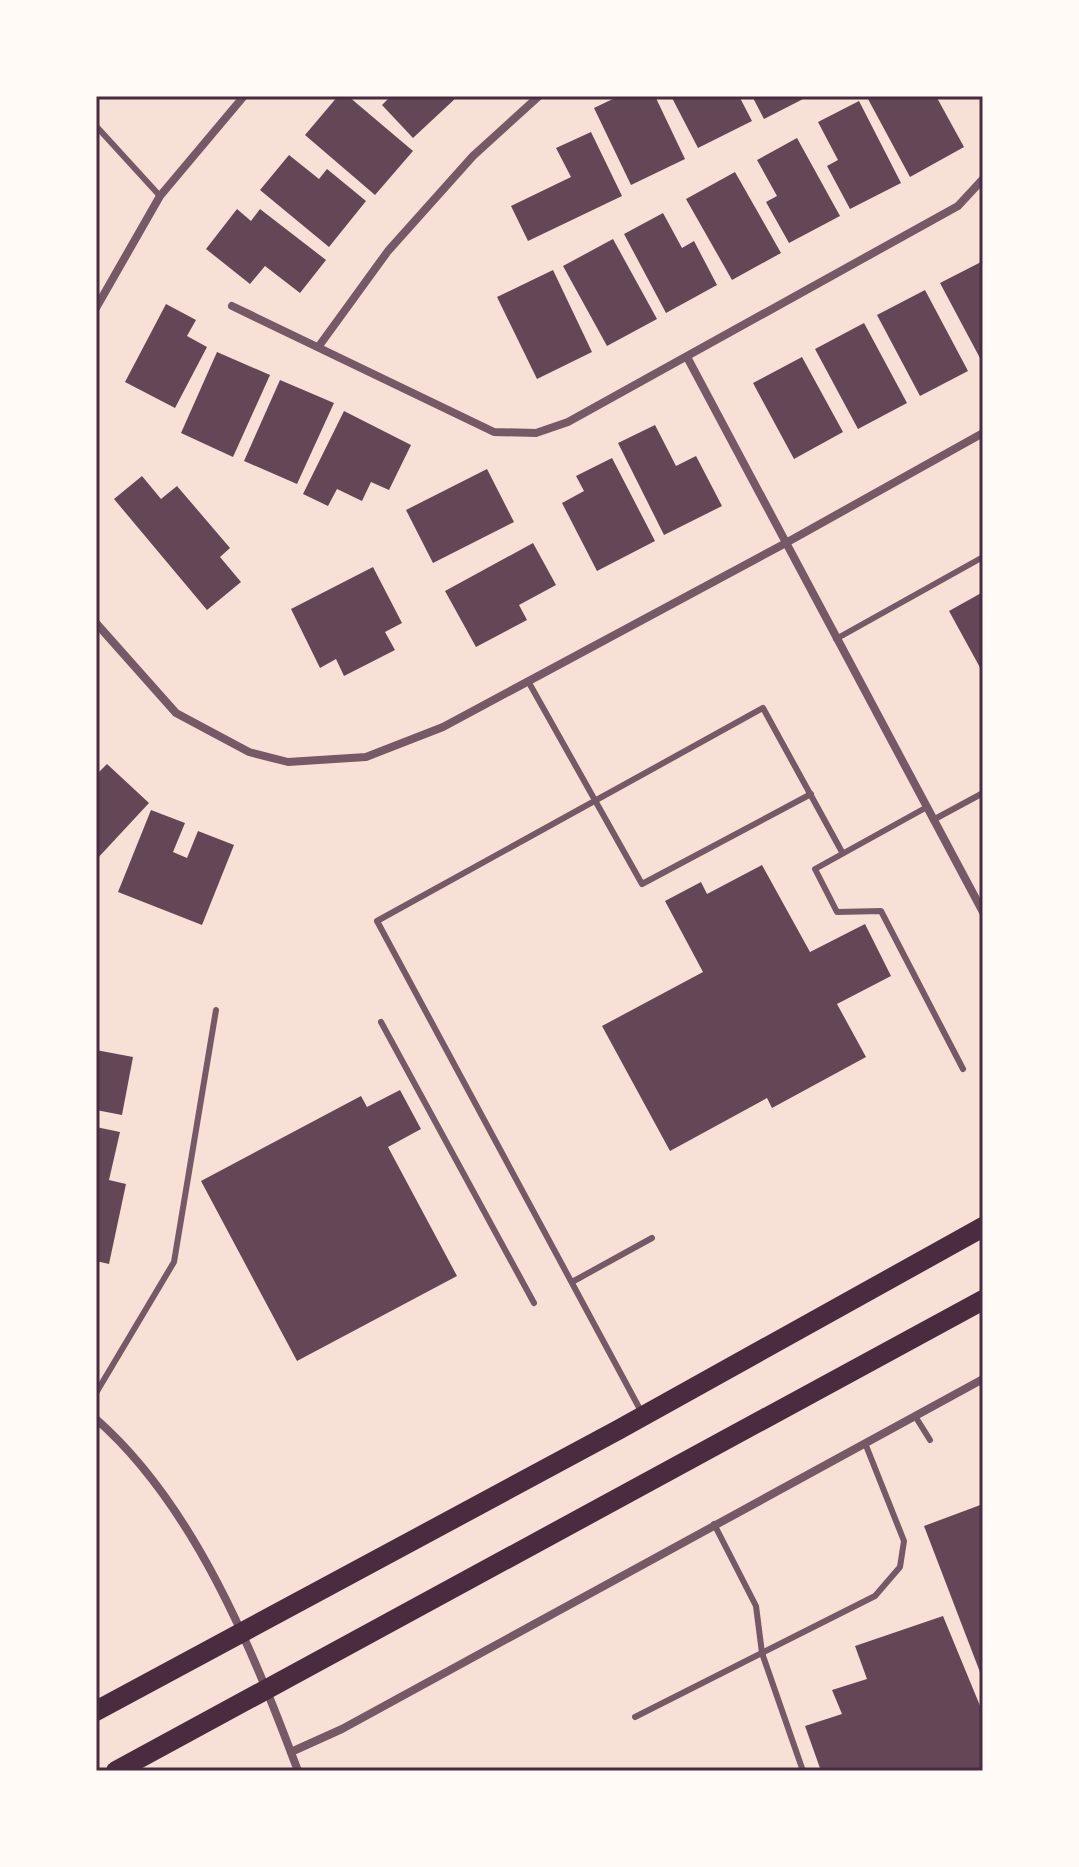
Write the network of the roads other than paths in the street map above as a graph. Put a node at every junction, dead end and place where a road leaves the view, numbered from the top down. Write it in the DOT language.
graph roads {
  1 [pos="244,96"];
  2 [pos="539,96"];
  3 [pos="96,126"];
  4 [pos="983,179"];
  5 [pos="160,196"];
  6 [pos="232,306"];
  7 [pos="96,308"];
  8 [pos="319,346"];
  9 [pos="687,357"];
  10 [pos="983,433"];
  11 [pos="784,544"];
  12 [pos="983,557"];
  13 [pos="96,623"];
  14 [pos="835,639"];
  15 [pos="528,681"];
  16 [pos="983,793"];
  17 [pos="811,794"];
  18 [pos="595,801"];
  19 [pos="927,807"];
  20 [pos="933,820"];
  21 [pos="842,852"];
  22 [pos="983,912"];
  23 [pos="216,1010"];
  24 [pos="381,1022"];
  25 [pos="963,1069"];
  26 [pos="983,1227"];
  27 [pos="652,1238"];
  28 [pos="572,1282"];
  29 [pos="983,1300"];
  30 [pos="534,1303"];
  31 [pos="983,1379"];
  32 [pos="96,1393"];
  33 [pos="644,1416"];
  34 [pos="915,1416"];
  35 [pos="96,1419"];
  36 [pos="930,1440"];
  37 [pos="865,1443"];
  38 [pos="714,1524"];
  39 [pos="241,1633"];
  40 [pos="762,1653"];
  41 [pos="267,1688"];
  42 [pos="96,1711"];
  43 [pos="635,1717"];
  44 [pos="291,1752"];
  45 [pos="116,1771"];
  46 [pos="298,1771"];
  47 [pos="803,1771"];
  1 -- 5 [label="street"];
  2 -- 8 [label="street"];
  3 -- 5 [label="lane"];
  4 -- 9 [label="street"];
  5 -- 7 [label="street"];
  6 -- 8 [label="street"];
  8 -- 9 [label="street"];
  9 -- 11 [label="street"];
  10 -- 11 [label="street"];
  11 -- 14 [label="street"];
  11 -- 15 [label="street"];
  12 -- 14 [label="lane"];
  13 -- 15 [label="street"];
  14 -- 19 [label="street"];
  15 -- 18 [label="lane"];
  16 -- 20 [label="lane"];
  17 -- 18 [label="lane"];
  17 -- 18 [label="lane"];
  17 -- 21 [label="lane"];
  18 -- 28 [label="lane"];
  19 -- 20 [label="street"];
  19 -- 21 [label="lane"];
  20 -- 22 [label="street"];
  21 -- 25 [label="lane"];
  23 -- 32 [label="lane"];
  24 -- 30 [label="lane"];
  26 -- 33 [label="main road"];
  27 -- 28 [label="lane"];
  28 -- 33 [label="lane"];
  29 -- 41 [label="main road"];
  31 -- 34 [label="street"];
  33 -- 39 [label="main road"];
  34 -- 36 [label="lane"];
  34 -- 37 [label="street"];
  35 -- 39 [label="street"];
  37 -- 38 [label="street"];
  37 -- 40 [label="lane"];
  38 -- 40 [label="lane"];
  38 -- 44 [label="street"];
  39 -- 41 [label="street"];
  39 -- 42 [label="main road"];
  40 -- 43 [label="lane"];
  40 -- 47 [label="lane"];
  41 -- 44 [label="street"];
  41 -- 45 [label="main road"];
  44 -- 46 [label="street"];
}
